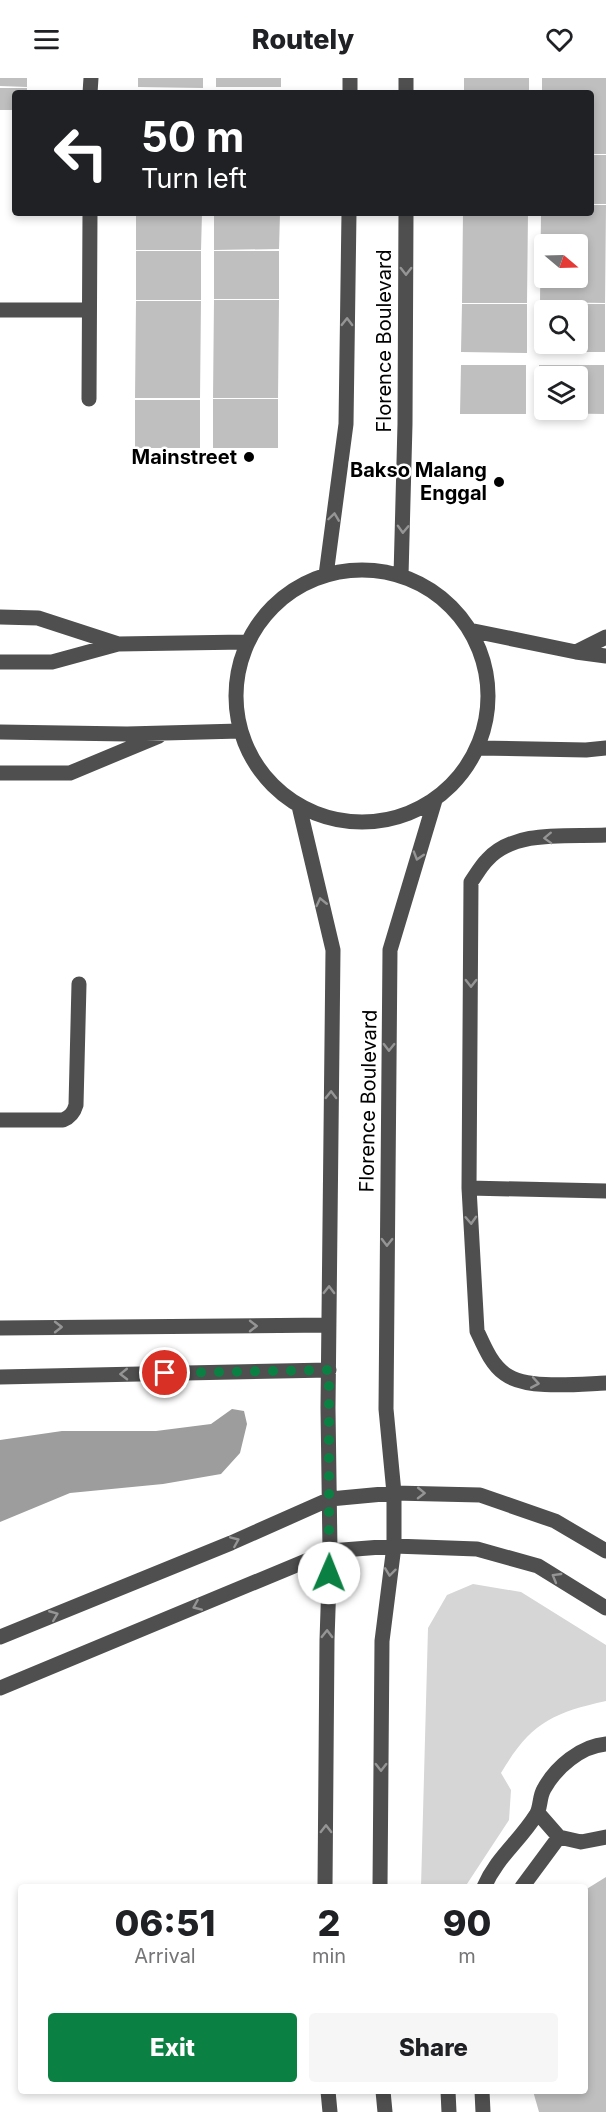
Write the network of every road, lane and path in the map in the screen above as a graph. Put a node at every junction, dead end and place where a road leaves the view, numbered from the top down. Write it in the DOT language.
graph roads {
  1 [pos="90,216"];
  2 [pos="349,216"];
  3 [pos="406,216"];
  4 [pos="0,310"];
  5 [pos="89,310"];
  6 [pos="89,399"];
  7 [pos="326,574"];
  8 [pos="401,576"];
  9 [pos="0,617"];
  10 [pos="474,631"];
  11 [pos="606,638"];
  12 [pos="245,642"];
  13 [pos="118,644"];
  14 [pos="576,652"];
  15 [pos="606,656"];
  16 [pos="0,662"];
  17 [pos="240,731"];
  18 [pos="0,732"];
  19 [pos="167,732"];
  20 [pos="478,748"];
  21 [pos="606,748"];
  22 [pos="586,750"];
  23 [pos="606,760"];
  24 [pos="0,773"];
  25 [pos="435,800"];
  26 [pos="299,806"];
  27 [pos="606,835"];
  28 [pos="79,984"];
  29 [pos="0,1120"];
  30 [pos="469,1188"];
  31 [pos="606,1191"];
  32 [pos="329,1325"];
  33 [pos="0,1328"];
  34 [pos="329,1370"];
  35 [pos="0,1377"];
  36 [pos="606,1383"];
  37 [pos="394,1493"];
  38 [pos="330,1499"];
  39 [pos="394,1546"];
  40 [pos="330,1551"];
  41 [pos="606,1551"];
  42 [pos="606,1608"];
  43 [pos="0,1637"];
  44 [pos="0,1688"];
  45 [pos="606,1744"];
  46 [pos="538,1813"];
  47 [pos="559,1837"];
  48 [pos="606,1837"];
  49 [pos="326,1884"];
  50 [pos="380,1884"];
  51 [pos="485,1884"];
  52 [pos="524,1884"];
  53 [pos="328,2094"];
  54 [pos="383,2094"];
  55 [pos="448,2094"];
  56 [pos="482,2094"];
  57 [pos="330,2112"];
  58 [pos="385,2112"];
  59 [pos="449,2112"];
  60 [pos="483,2112"];
  1 -- 5 [label="street"];
  7 -- 2 [label="street, Florence Boulevard, one-way"];
  3 -- 8 [label="street, Florence Boulevard, one-way"];
  4 -- 5 [label="street"];
  5 -- 6 [label="street"];
  7 -- 8 [label="street"];
  7 -- 12 [label="street"];
  8 -- 10 [label="street"];
  9 -- 13 [label="street"];
  10 -- 14 [label="street"];
  10 -- 20 [label="street"];
  11 -- 14 [label="street"];
  12 -- 13 [label="street"];
  12 -- 17 [label="street"];
  13 -- 16 [label="street"];
  14 -- 15 [label="street"];
  17 -- 19 [label="street"];
  17 -- 26 [label="street"];
  18 -- 19 [label="street"];
  19 -- 24 [label="street"];
  20 -- 22 [label="street"];
  20 -- 25 [label="street"];
  21 -- 22 [label="street"];
  22 -- 23 [label="street"];
  25 -- 26 [label="street"];
  25 -- 37 [label="street, Florence Boulevard, one-way"];
  32 -- 26 [label="street, Florence Boulevard, one-way"];
  27 -- 30 [label="street, one-way"];
  28 -- 29 [label="street"];
  30 -- 31 [label="street"];
  30 -- 36 [label="street, one-way"];
  33 -- 32 [label="street, one-way"];
  32 -- 34 [label="street, Florence Boulevard"];
  34 -- 35 [label="street, one-way"];
  34 -- 38 [label="street, Florence Boulevard"];
  37 -- 38 [label="street"];
  37 -- 39 [label="street, Florence Boulevard"];
  37 -- 41 [label="street, one-way"];
  38 -- 40 [label="street, Florence Boulevard"];
  43 -- 38 [label="street, one-way"];
  39 -- 40 [label="street"];
  42 -- 39 [label="street, one-way"];
  39 -- 50 [label="street, Florence Boulevard, one-way"];
  40 -- 44 [label="street, one-way"];
  49 -- 40 [label="street, Florence Boulevard, one-way"];
  45 -- 46 [label="street"];
  46 -- 47 [label="street"];
  46 -- 51 [label="street"];
  47 -- 48 [label="street"];
  47 -- 52 [label="street"];
  53 -- 57 [label="street"];
  54 -- 58 [label="street"];
  55 -- 59 [label="street"];
  56 -- 60 [label="street"];
}
